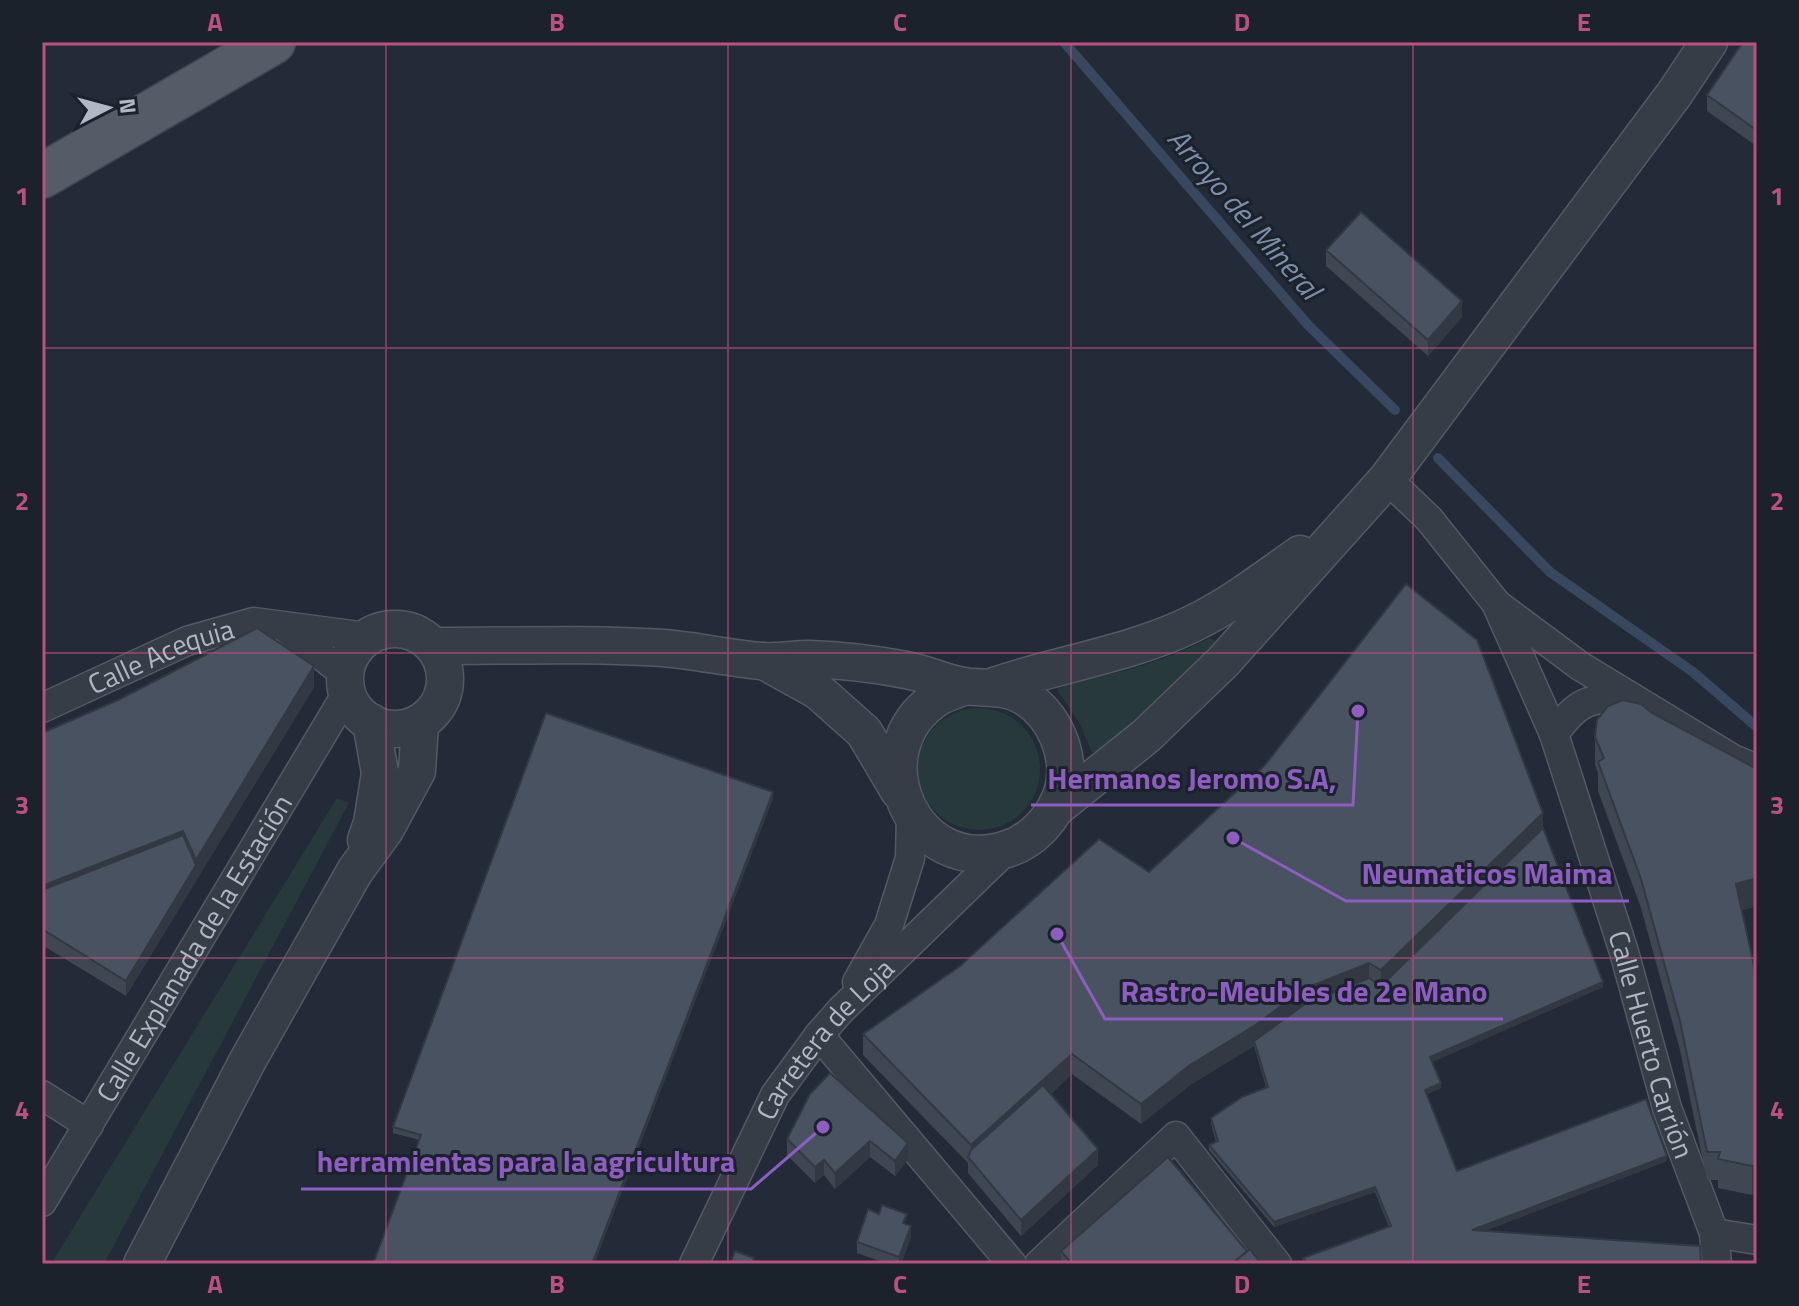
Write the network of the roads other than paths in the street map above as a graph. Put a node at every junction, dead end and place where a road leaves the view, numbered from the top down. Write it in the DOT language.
graph roads {
  1 [pos="273,42"];
  2 [pos="1709,42"];
  3 [pos="42,176"];
  4 [pos="1387,479"];
  5 [pos="1350,519"];
  6 [pos="1496,603"];
  7 [pos="283,627"];
  8 [pos="367,637"];
  9 [pos="434,646"];
  10 [pos="548,646"];
  11 [pos="764,661"];
  12 [pos="346,683"];
  13 [pos="446,684"];
  14 [pos="980,686"];
  15 [pos="1631,697"];
  16 [pos="42,708"];
  17 [pos="371,722"];
  18 [pos="420,723"];
  19 [pos="1554,734"];
  20 [pos="1757,769"];
  21 [pos="905,803"];
  22 [pos="1056,808"];
  23 [pos="1006,850"];
  24 [pos="355,871"];
  25 [pos="841,1010"];
  26 [pos="819,1035"];
  27 [pos="42,1095"];
  28 [pos="89,1125"];
  29 [pos="42,1202"];
  30 [pos="1714,1233"];
  31 [pos="1757,1240"];
  32 [pos="142,1264"];
  33 [pos="694,1264"];
  34 [pos="1012,1264"];
  35 [pos="1039,1264"];
  36 [pos="1277,1264"];
  37 [pos="1717,1264"];
  1 -- 3 [label="main road"];
  2 -- 4 [label="street"];
  4 -- 5 [label="street"];
  4 -- 6 [label="street"];
  5 -- 14 [label="street"];
  5 -- 22 [label="street"];
  6 -- 15 [label="street"];
  6 -- 19 [label="street, Calle Huerto Carrión"];
  7 -- 8 [label="street, Calle Acequia"];
  7 -- 12 [label="street"];
  7 -- 16 [label="street, Calle Acequia"];
  8 -- 9 [label="street"];
  8 -- 12 [label="street"];
  9 -- 10 [label="street"];
  9 -- 13 [label="street"];
  10 -- 11 [label="street"];
  10 -- 13 [label="street"];
  11 -- 14 [label="street"];
  11 -- 21 [label="street"];
  12 -- 17 [label="street"];
  12 -- 28 [label="street, Calle Explanada de la Estación"];
  13 -- 18 [label="street"];
  14 -- 21 [label="street"];
  14 -- 22 [label="street"];
  15 -- 19 [label="street"];
  15 -- 20 [label="street"];
  17 -- 18 [label="street"];
  17 -- 24 [label="street"];
  18 -- 24 [label="street"];
  19 -- 30 [label="street, Calle Huerto Carrión"];
  21 -- 23 [label="street"];
  21 -- 25 [label="street"];
  22 -- 23 [label="street"];
  23 -- 25 [label="street, Carretera de Loja"];
  24 -- 32 [label="street"];
  25 -- 26 [label="street, Carretera de Loja"];
  26 -- 33 [label="street, Carretera de Loja"];
  26 -- 34 [label="street"];
  27 -- 28 [label="street"];
  28 -- 29 [label="street, Calle Explanada de la Estación"];
  30 -- 31 [label="street"];
  30 -- 37 [label="street, Calle Huerto Carrión"];
  35 -- 36 [label="street"];
}
